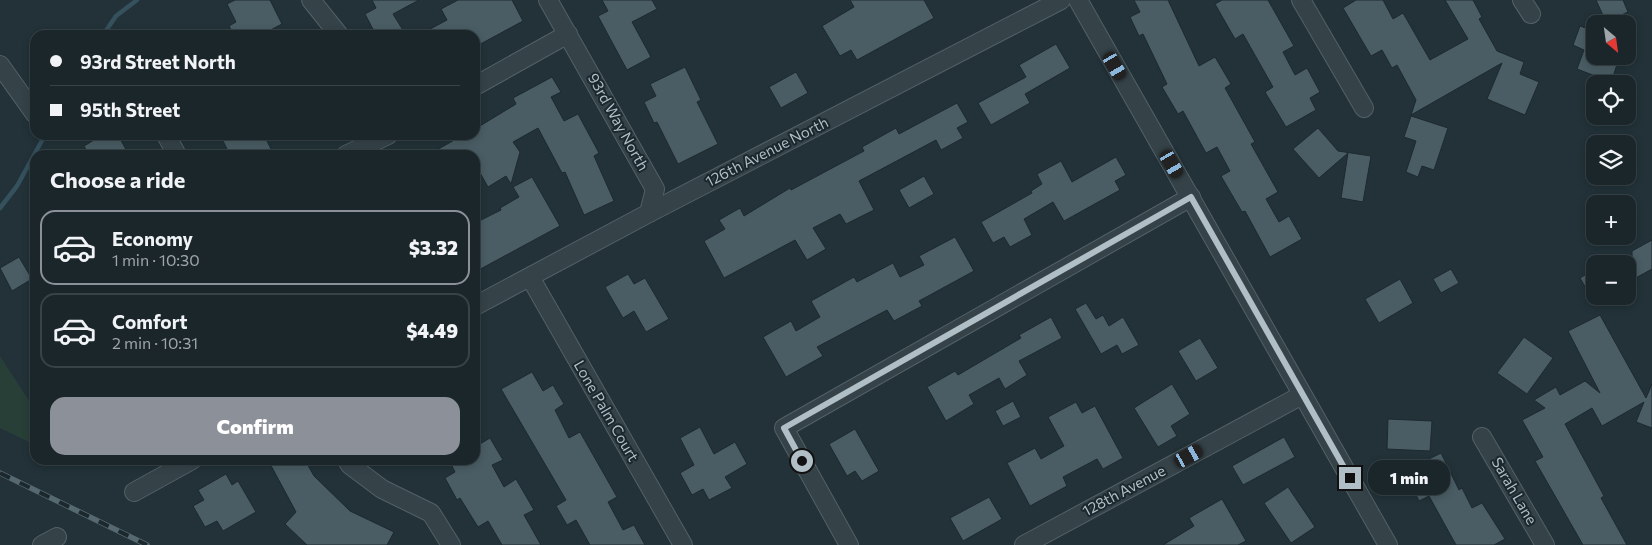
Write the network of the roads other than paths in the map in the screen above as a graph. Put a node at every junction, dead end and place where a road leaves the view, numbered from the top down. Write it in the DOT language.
graph roads {
  1 [pos="311,0"];
  2 [pos="548,0"];
  3 [pos="1061,0"];
  4 [pos="1078,0"];
  5 [pos="1301,0"];
  6 [pos="335,30"];
  7 [pos="568,34"];
  8 [pos="0,65"];
  9 [pos="480,83"];
  10 [pos="30,107"];
  11 [pos="1364,108"];
  12 [pos="378,140"];
  13 [pos="356,150"];
  14 [pos="1191,197"];
  15 [pos="649,213"];
  16 [pos="530,277"];
  17 [pos="480,303"];
  18 [pos="1302,395"];
  19 [pos="1482,437"];
  20 [pos="183,465"];
  21 [pos="350,465"];
  22 [pos="134,492"];
  23 [pos="451,545"];
  24 [pos="682,545"];
  25 [pos="849,545"];
  26 [pos="1024,545"];
  27 [pos="1388,545"];
  28 [pos="1545,545"];
  1 -- 6 [label="street"];
  2 -- 7 [label="street, 93rd Way North"];
  3 -- 15 [label="street, 126th Avenue North"];
  4 -- 14 [label="street"];
  5 -- 11 [label="street"];
  7 -- 9 [label="street"];
  7 -- 15 [label="street, 93rd Way North"];
  8 -- 10 [label="street"];
  12 -- 13 [label="street"];
  14 -- 18 [label="street"];
  14 -- 25 [label="street"];
  15 -- 16 [label="street, 126th Avenue North"];
  16 -- 17 [label="street, 126th Avenue North"];
  16 -- 24 [label="street, Lone Palm Court"];
  18 -- 26 [label="street, 128th Avenue"];
  18 -- 27 [label="street"];
  19 -- 28 [label="street, Sarah Lane"];
  20 -- 22 [label="street"];
  21 -- 23 [label="street"];
}
